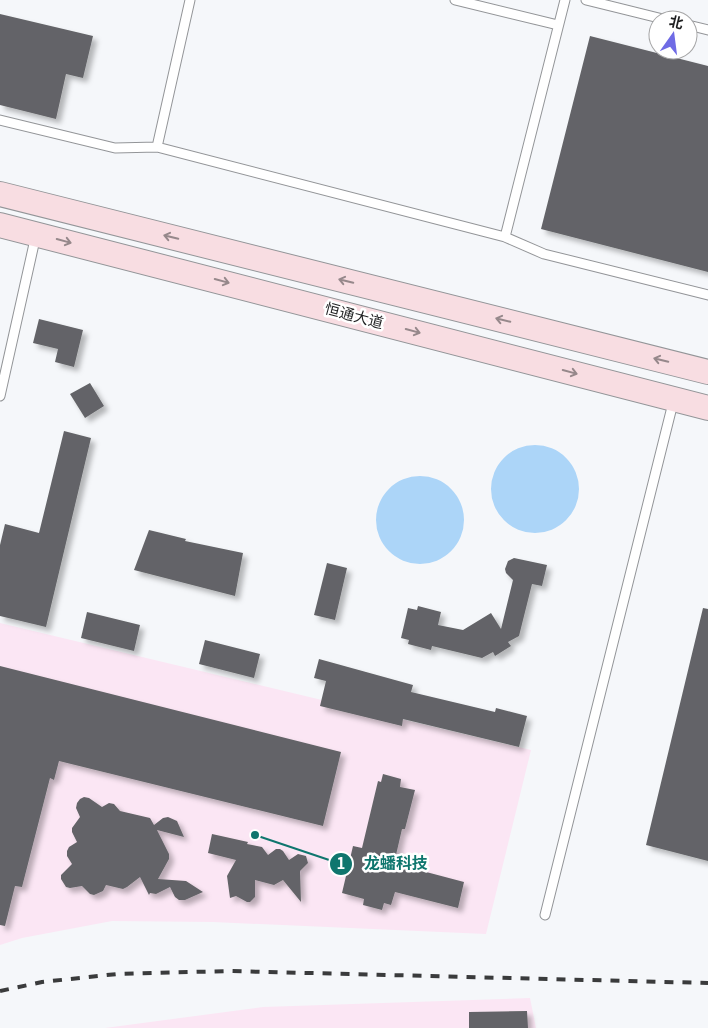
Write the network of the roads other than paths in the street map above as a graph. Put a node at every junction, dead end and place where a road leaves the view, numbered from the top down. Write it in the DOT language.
graph roads {
  1 [pos="190,0"];
  2 [pos="455,0"];
  3 [pos="565,0"];
  4 [pos="586,0"];
  5 [pos="648,15"];
  6 [pos="558,25"];
  7 [pos="0,120"];
  8 [pos="157,146"];
  9 [pos="0,194"];
  10 [pos="0,225"];
  11 [pos="36,233"];
  12 [pos="505,236"];
  13 [pos="708,295"];
  14 [pos="708,372"];
  15 [pos="2,380"];
  16 [pos="0,396"];
  17 [pos="674,399"];
  18 [pos="708,408"];
  19 [pos="544,915"];
  1 -- 8 [label="lane"];
  2 -- 6 [label="lane"];
  3 -- 6 [label="lane"];
  4 -- 5 [label="lane"];
  6 -- 12 [label="lane"];
  7 -- 8 [label="lane"];
  8 -- 12 [label="lane"];
  14 -- 9 [label="main road, one-way"];
  10 -- 11 [label="main road, 恒通大道"];
  11 -- 15 [label="lane"];
  11 -- 17 [label="main road, 恒通大道, one-way"];
  12 -- 13 [label="lane"];
  15 -- 16 [label="lane"];
  17 -- 18 [label="main road, 恒通大道"];
  17 -- 19 [label="lane"];
}
